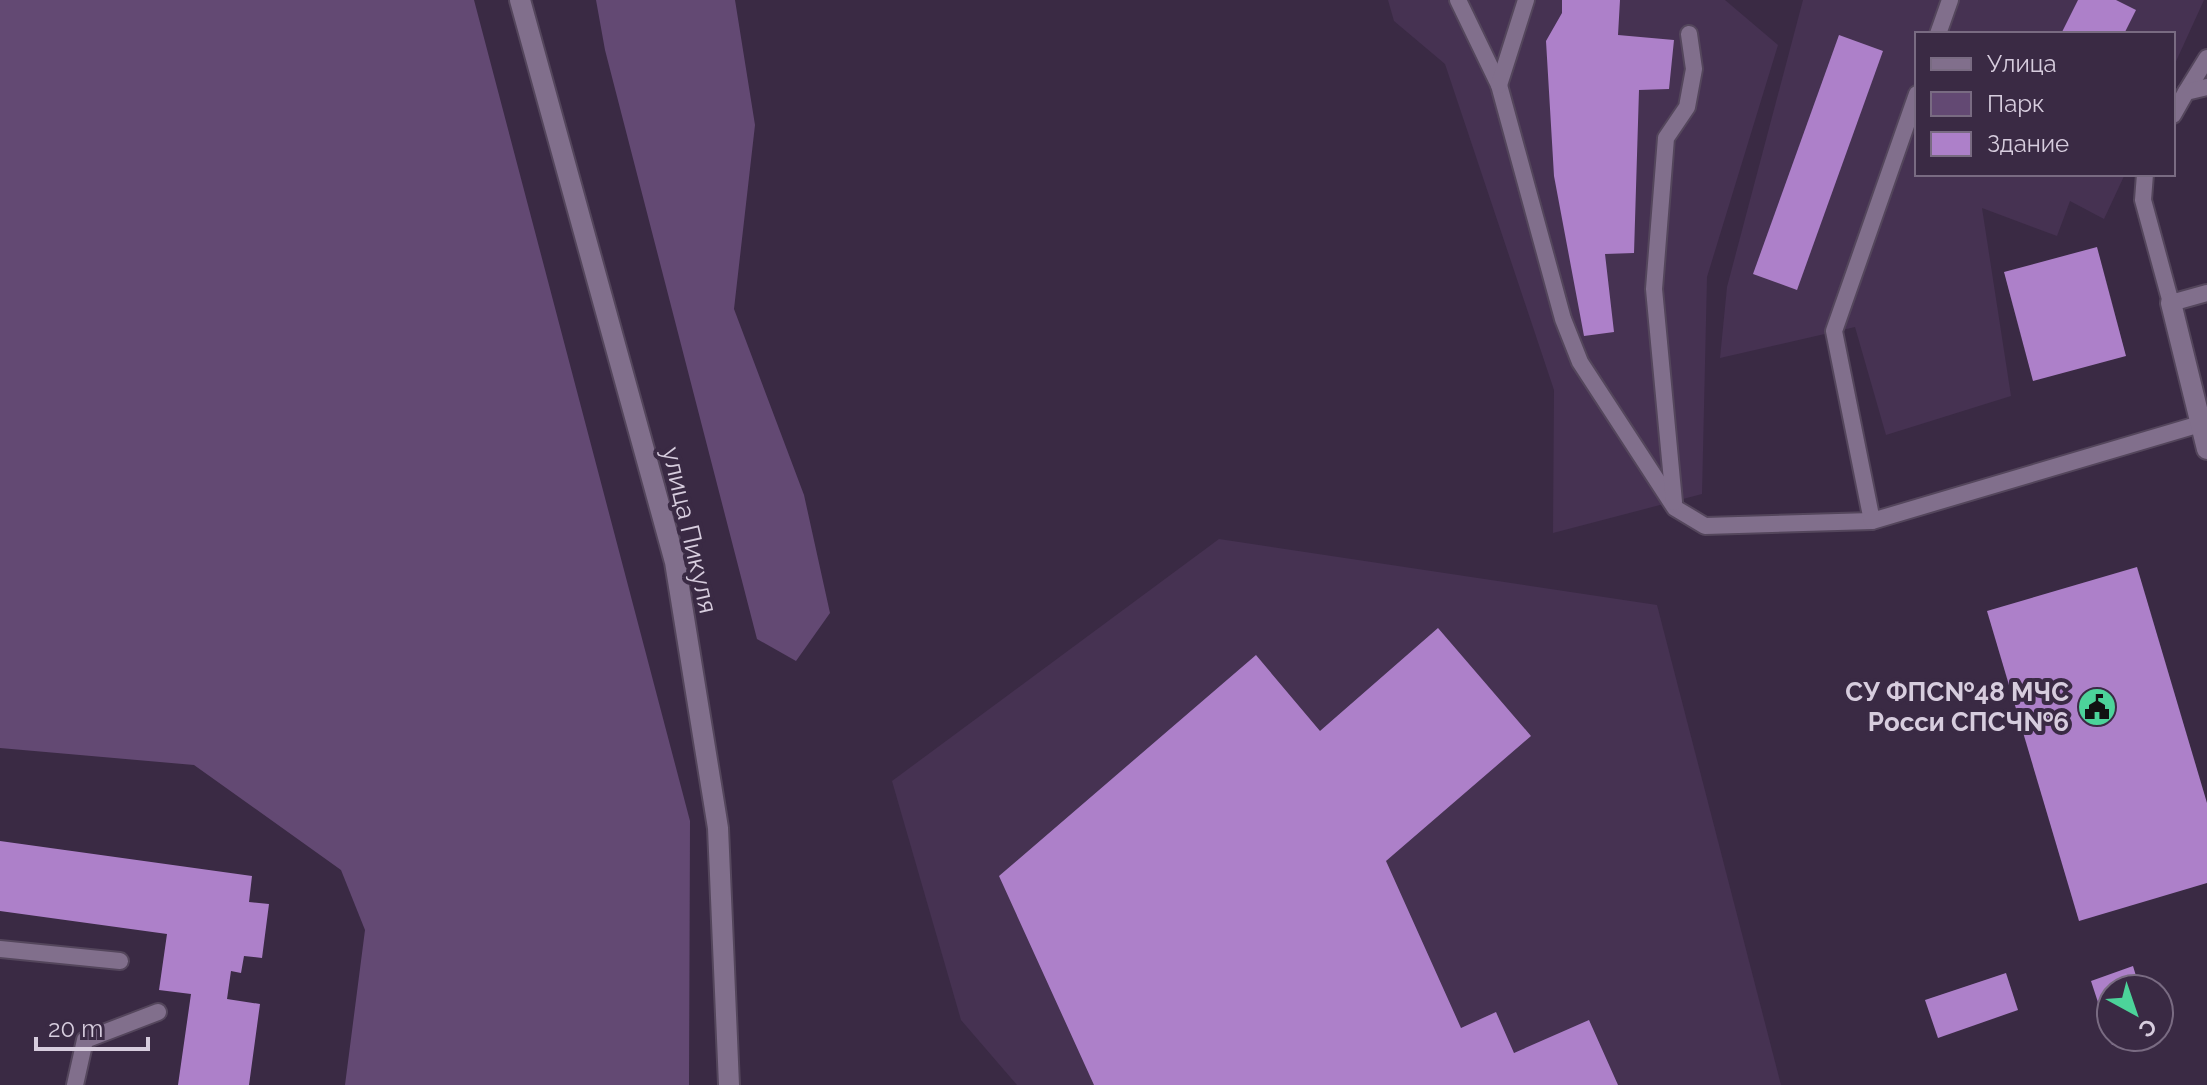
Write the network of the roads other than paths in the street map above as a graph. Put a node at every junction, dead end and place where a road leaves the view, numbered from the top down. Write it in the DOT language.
graph roads {
  1 [pos="520,0"];
  2 [pos="1458,0"];
  3 [pos="1526,0"];
  4 [pos="1950,0"];
  5 [pos="1939,32"];
  6 [pos="1689,34"];
  7 [pos="2207,58"];
  8 [pos="1499,85"];
  9 [pos="2207,87"];
  10 [pos="2186,92"];
  11 [pos="1915,100"];
  12 [pos="2175,111"];
  13 [pos="2145,176"];
  14 [pos="2207,293"];
  15 [pos="2171,303"];
  16 [pos="2200,424"];
  17 [pos="2207,449"];
  18 [pos="1675,508"];
  19 [pos="1872,521"];
  20 [pos="0,949"];
  21 [pos="120,961"];
  22 [pos="158,1012"];
  23 [pos="75,1085"];
  24 [pos="729,1085"];
  1 -- 24 [label="main road, улица Пикуля"];
  2 -- 8 [label="lane"];
  3 -- 8 [label="lane"];
  4 -- 5 [label="lane"];
  6 -- 18 [label="lane"];
  7 -- 10 [label="lane"];
  8 -- 18 [label="lane"];
  9 -- 10 [label="lane"];
  10 -- 12 [label="lane"];
  11 -- 19 [label="lane"];
  13 -- 15 [label="lane"];
  14 -- 15 [label="lane"];
  15 -- 16 [label="main road"];
  16 -- 17 [label="main road"];
  16 -- 19 [label="lane"];
  18 -- 19 [label="lane"];
  20 -- 21 [label="lane"];
  22 -- 23 [label="lane"];
}
